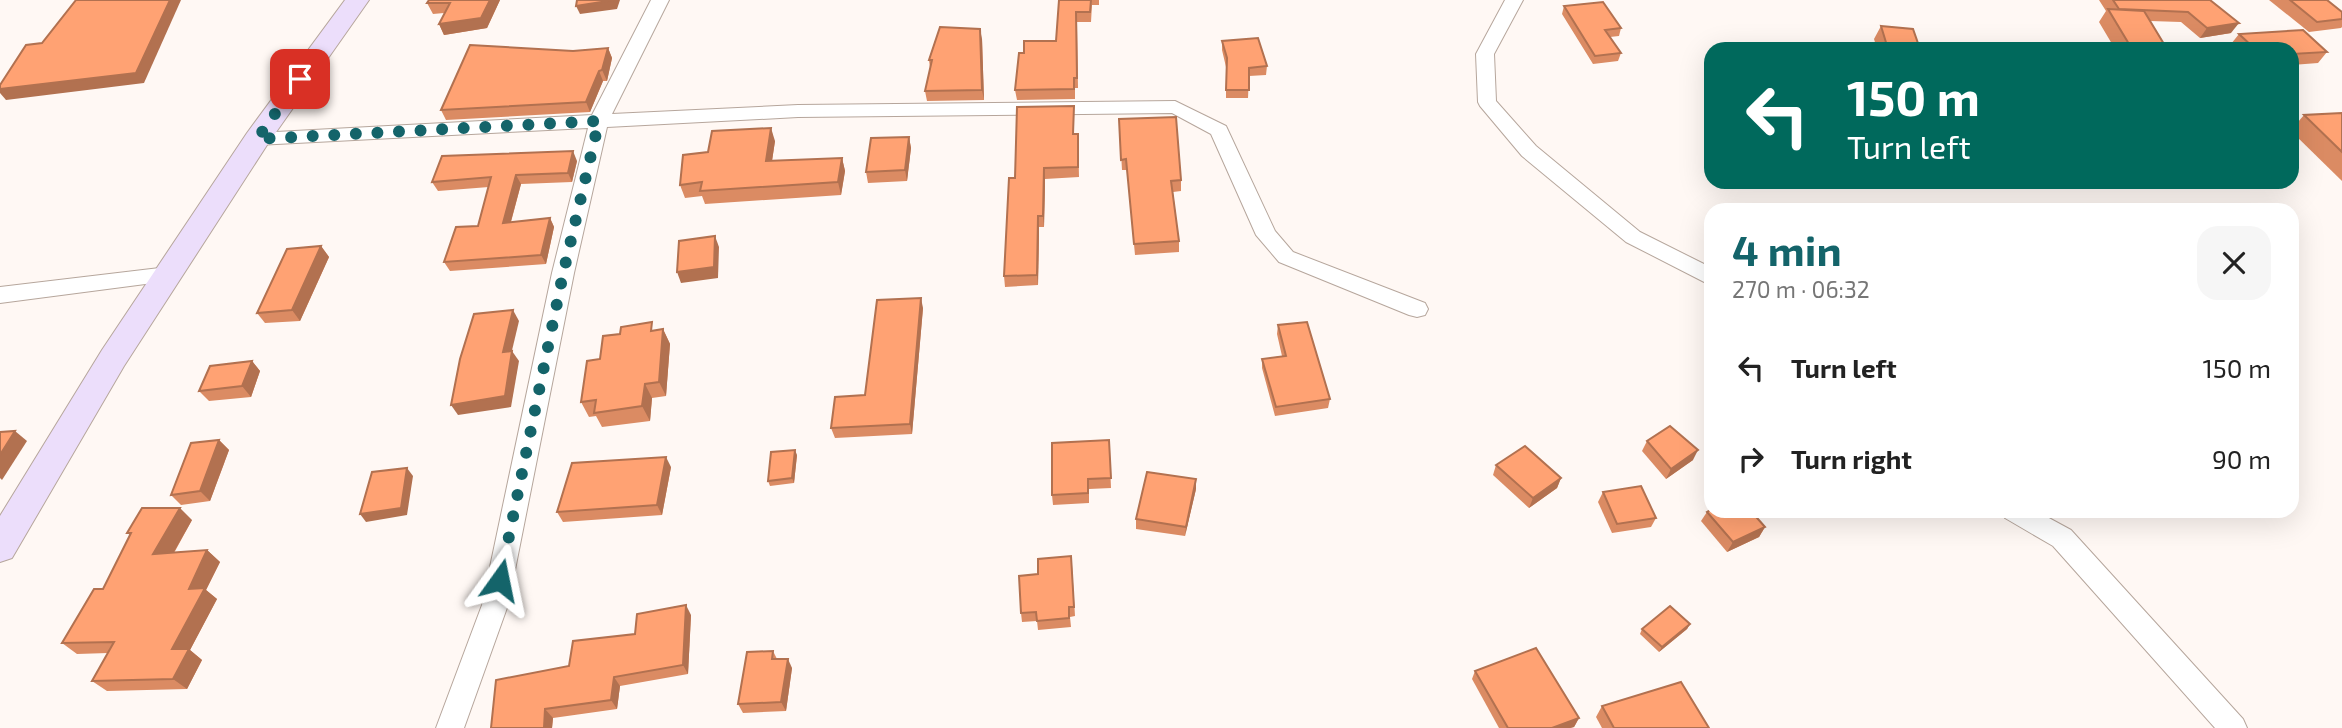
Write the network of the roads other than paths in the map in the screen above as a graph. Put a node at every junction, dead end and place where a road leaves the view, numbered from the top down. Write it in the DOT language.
graph roads {
  1 [pos="357,0"];
  2 [pos="660,0"];
  3 [pos="1514,0"];
  4 [pos="599,121"];
  5 [pos="257,139"];
  6 [pos="1704,274"];
  7 [pos="168,275"];
  8 [pos="0,295"];
  9 [pos="1417,309"];
  10 [pos="2026,518"];
  11 [pos="0,547"];
  12 [pos="450,728"];
  13 [pos="2232,728"];
  1 -- 5 [label="main road"];
  2 -- 4 [label="street"];
  3 -- 6 [label="street"];
  4 -- 5 [label="street"];
  4 -- 9 [label="street"];
  4 -- 12 [label="street"];
  5 -- 7 [label="main road"];
  7 -- 8 [label="street"];
  7 -- 11 [label="main road"];
  10 -- 13 [label="street"];
}
